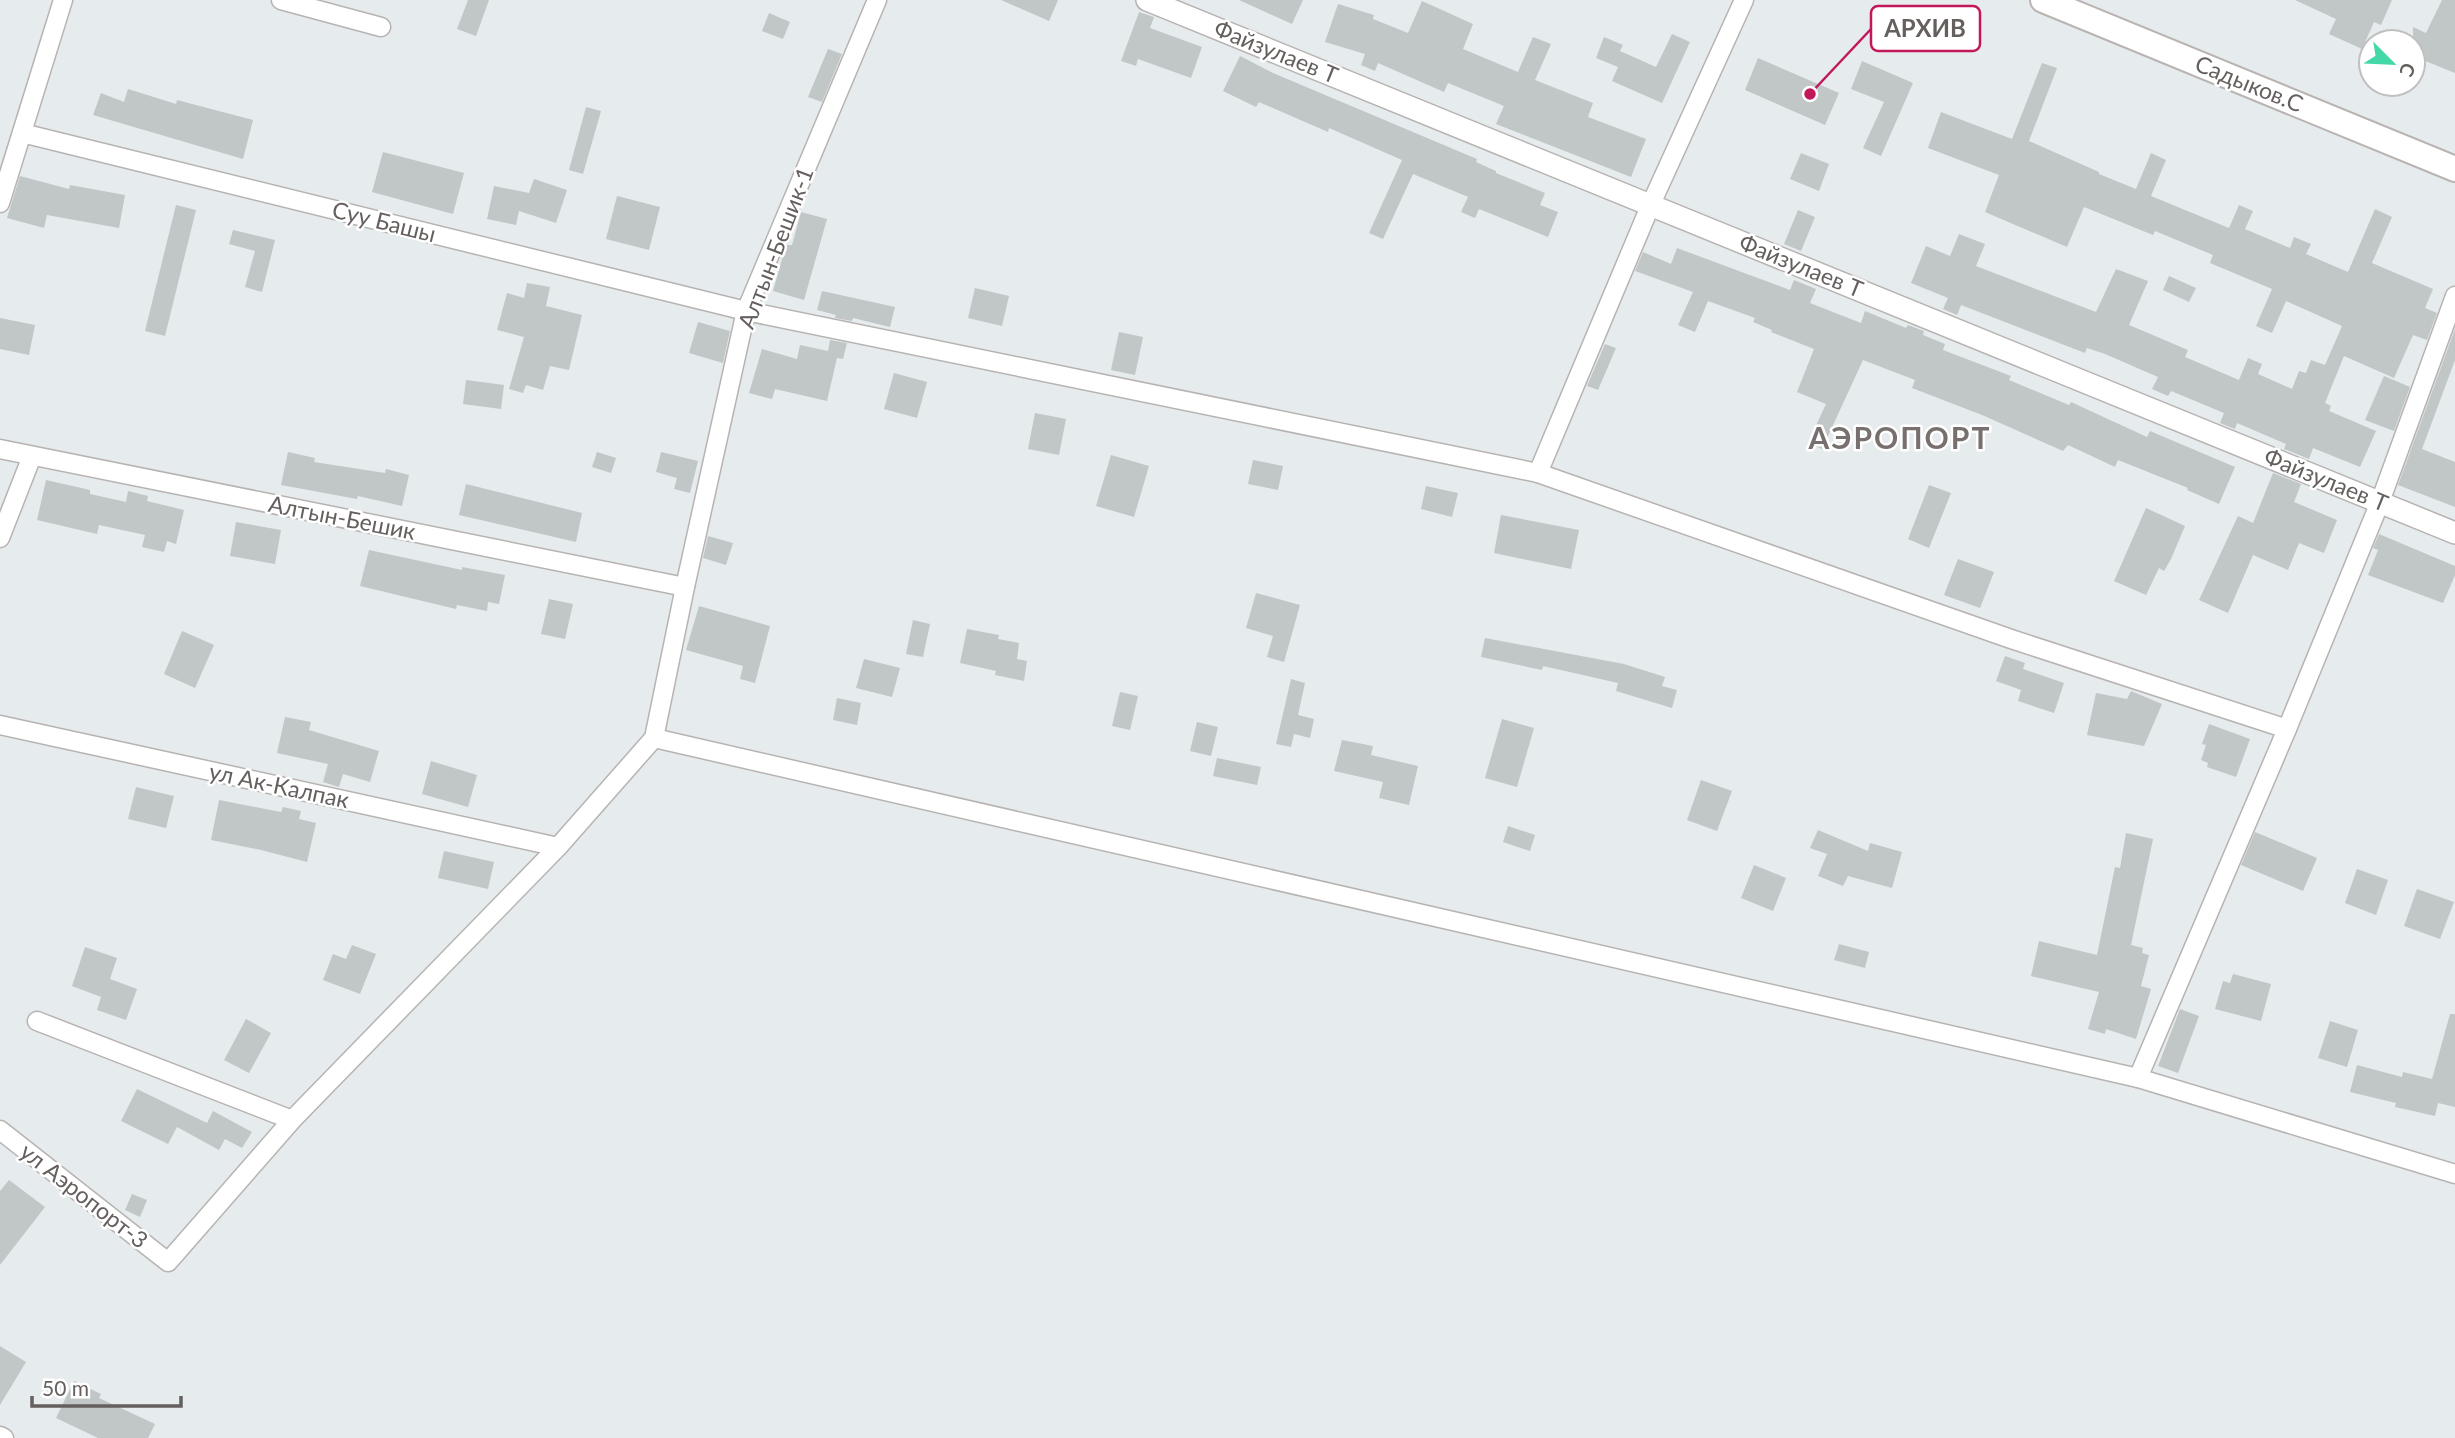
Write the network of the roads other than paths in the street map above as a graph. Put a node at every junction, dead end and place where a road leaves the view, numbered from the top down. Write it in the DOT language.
graph roads {
  1 [pos="63,0"];
  2 [pos="281,0"];
  3 [pos="877,0"];
  4 [pos="1147,0"];
  5 [pos="1744,0"];
  6 [pos="2043,0"];
  7 [pos="381,27"];
  8 [pos="22,134"];
  9 [pos="2455,169"];
  10 [pos="0,203"];
  11 [pos="1651,204"];
  12 [pos="2455,296"];
  13 [pos="747,311"];
  14 [pos="0,449"];
  15 [pos="32,456"];
  16 [pos="1538,473"];
  17 [pos="2380,502"];
  18 [pos="2455,533"];
  19 [pos="0,538"];
  20 [pos="685,587"];
  21 [pos="0,725"];
  22 [pos="2287,729"];
  23 [pos="654,738"];
  24 [pos="558,847"];
  25 [pos="37,1021"];
  26 [pos="2138,1078"];
  27 [pos="292,1120"];
  28 [pos="0,1130"];
  29 [pos="2455,1174"];
  1 -- 8 [label="street"];
  2 -- 7 [label="street"];
  3 -- 13 [label="street, Алтын-Бешик-1"];
  4 -- 11 [label="street, Файзулаев Т"];
  5 -- 11 [label="street"];
  6 -- 9 [label="main road, Садыков.С"];
  8 -- 10 [label="street"];
  8 -- 13 [label="street, Суу Башы"];
  11 -- 16 [label="street"];
  11 -- 17 [label="street, Файзулаев Т"];
  12 -- 17 [label="street"];
  13 -- 16 [label="street, Суу Башы"];
  13 -- 20 [label="street, Алтын-Бешик-1"];
  14 -- 15 [label="street, Алтын-Бешик"];
  15 -- 19 [label="street"];
  15 -- 20 [label="street, Алтын-Бешик"];
  16 -- 22 [label="street, Суу Башы"];
  17 -- 18 [label="street, Файзулаев Т"];
  17 -- 22 [label="street"];
  20 -- 23 [label="street, Алтын-Бешик-1"];
  21 -- 24 [label="street, ул Ак-Калпак"];
  22 -- 26 [label="street"];
  23 -- 24 [label="street"];
  23 -- 26 [label="street"];
  24 -- 27 [label="street"];
  25 -- 27 [label="street"];
  26 -- 29 [label="street"];
  27 -- 28 [label="street, ул Аэропорт-3"];
}
